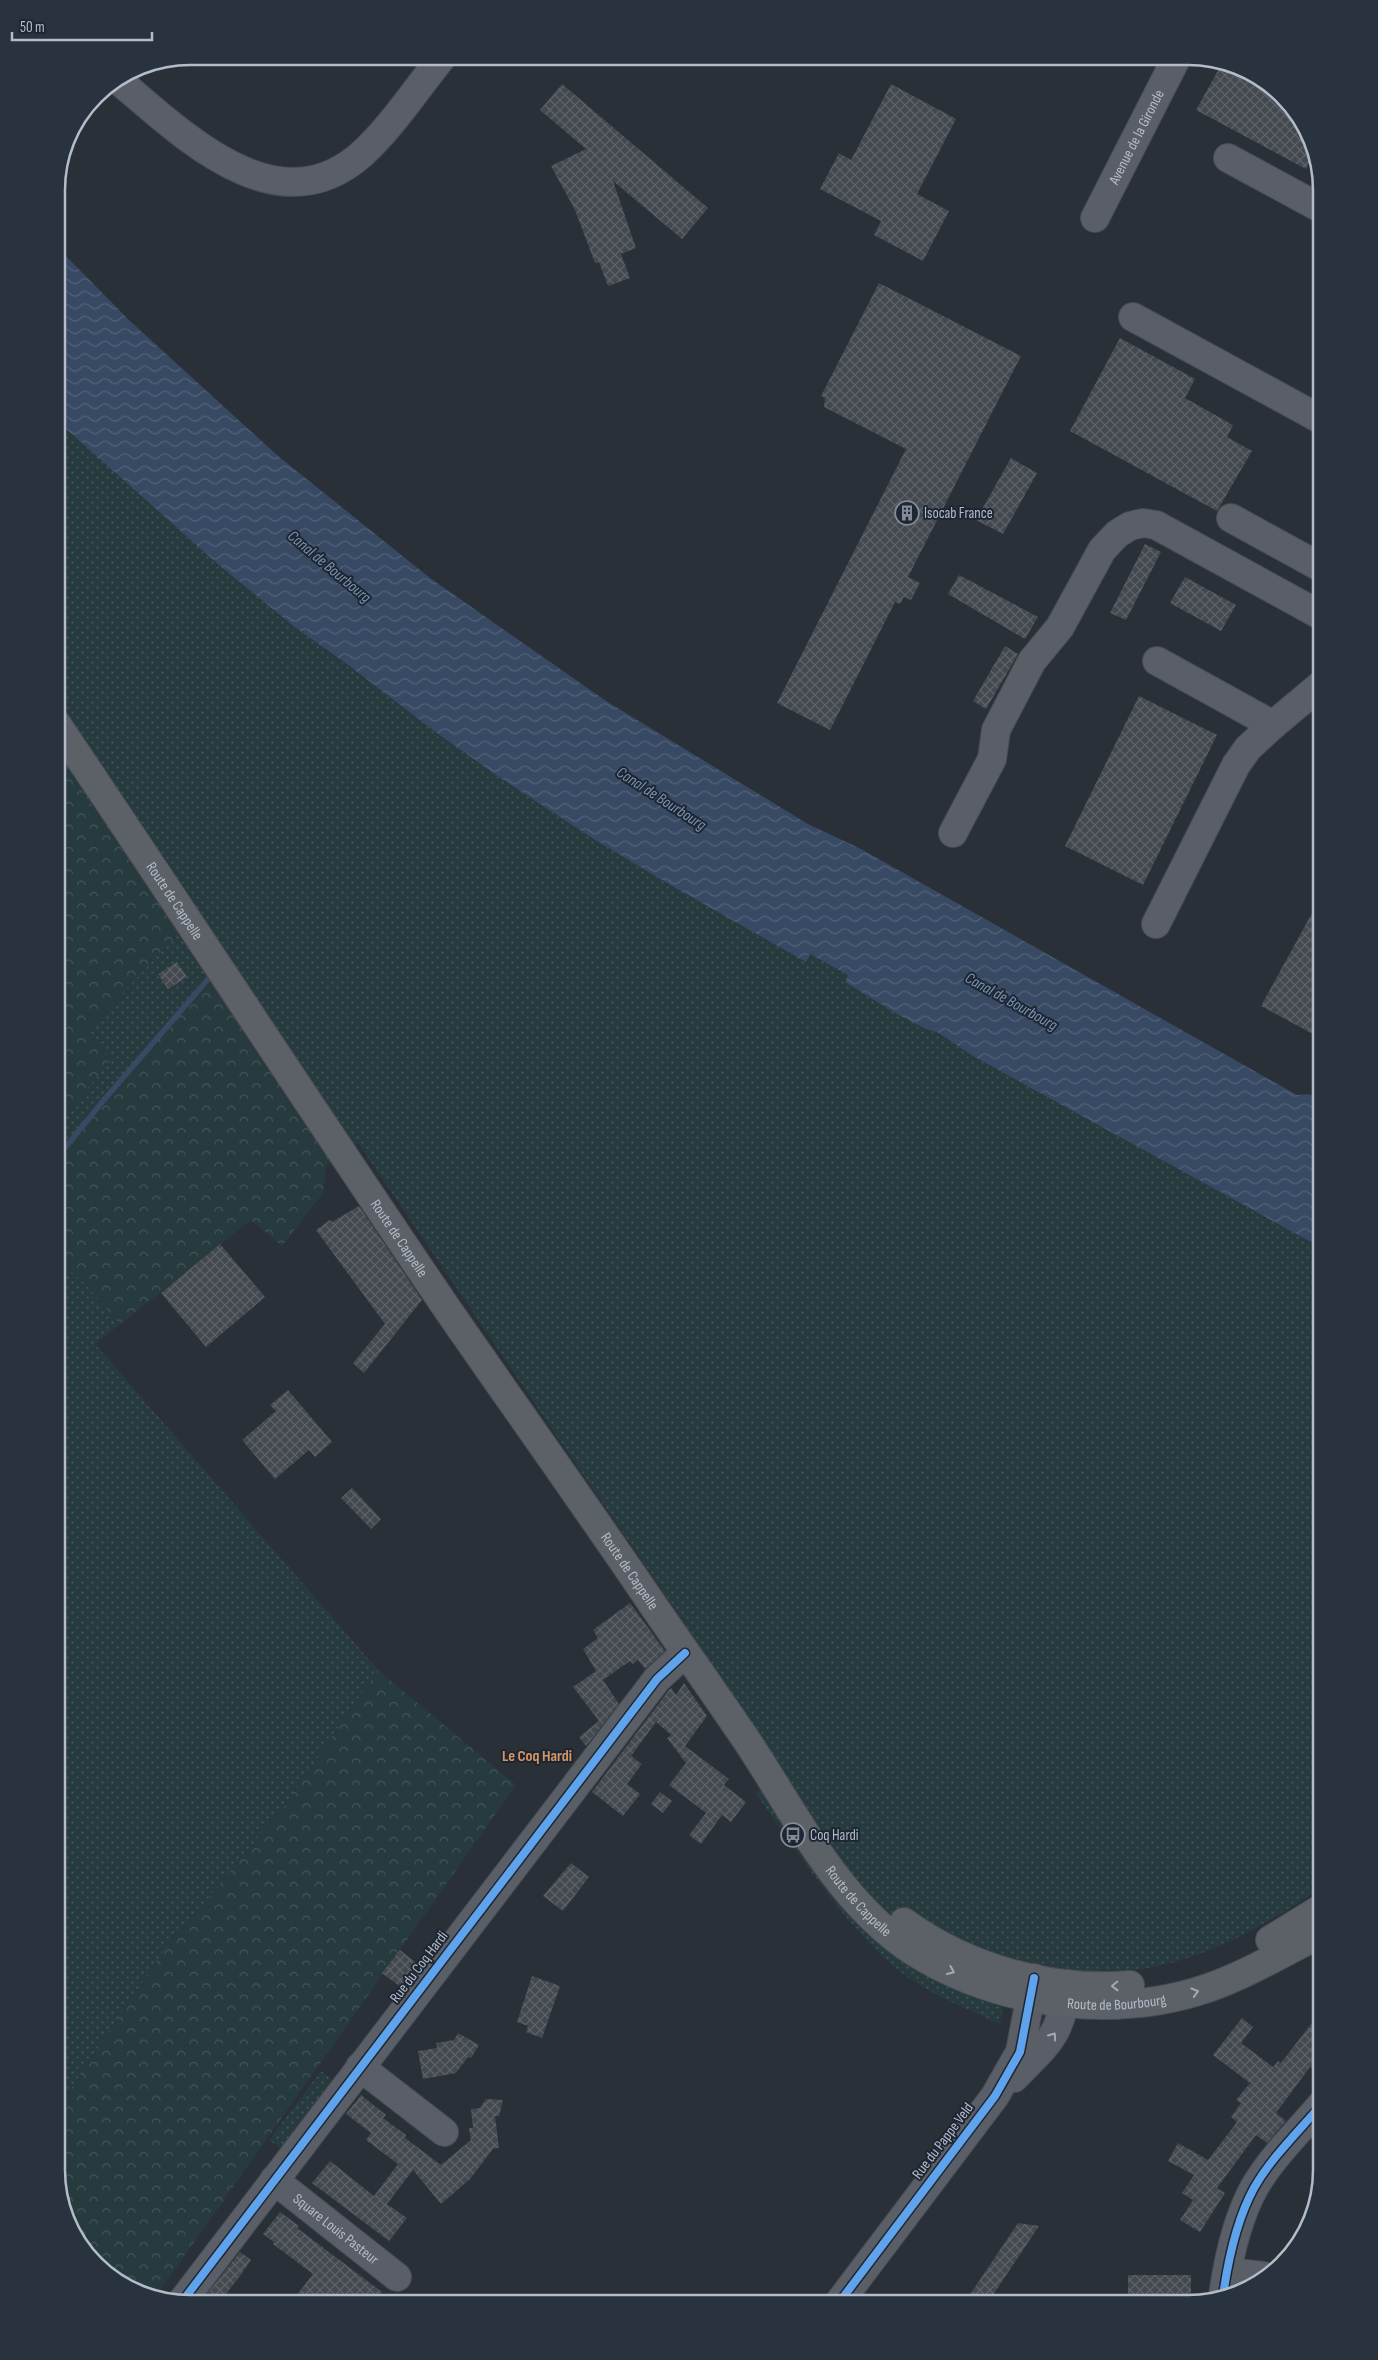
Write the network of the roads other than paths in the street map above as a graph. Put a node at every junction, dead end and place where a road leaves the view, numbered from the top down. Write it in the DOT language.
graph roads {
  1 [pos="436,65"];
  2 [pos="1172,65"];
  3 [pos="123,84"];
  4 [pos="1228,158"];
  5 [pos="1313,204"];
  6 [pos="1095,218"];
  7 [pos="1133,317"];
  8 [pos="1313,415"];
  9 [pos="1230,518"];
  10 [pos="1313,563"];
  11 [pos="1313,611"];
  12 [pos="1157,661"];
  13 [pos="1313,692"];
  14 [pos="1273,725"];
  15 [pos="65,736"];
  16 [pos="953,832"];
  17 [pos="1156,924"];
  18 [pos="686,1653"];
  19 [pos="1313,1913"];
  20 [pos="1313,1938"];
  21 [pos="917,1942"];
  22 [pos="1032,1988"];
  23 [pos="1067,1994"];
  24 [pos="360,2067"];
  25 [pos="995,2096"];
  26 [pos="1313,2115"];
  27 [pos="444,2132"];
  28 [pos="274,2180"];
  29 [pos="397,2277"];
  30 [pos="1240,2282"];
  31 [pos="186,2295"];
  32 [pos="845,2295"];
  1 -- 3 [label="street"];
  2 -- 6 [label="street, Avenue de la Gironde"];
  4 -- 5 [label="street"];
  7 -- 8 [label="street"];
  9 -- 10 [label="street"];
  11 -- 16 [label="street"];
  12 -- 14 [label="street"];
  13 -- 14 [label="street"];
  14 -- 17 [label="street"];
  15 -- 18 [label="main road, Route de Cappelle"];
  18 -- 21 [label="main road, Route de Cappelle"];
  18 -- 24 [label="street, Rue du Coq Hardi"];
  19 -- 23 [label="main road, Route de Bourbourg, one-way"];
  23 -- 20 [label="main road, Route de Bourbourg, one-way"];
  21 -- 22 [label="main road, Route de Bourbourg"];
  22 -- 23 [label="main road, Route de Bourbourg"];
  22 -- 25 [label="street, Rue du Pappe Veld"];
  25 -- 23 [label="street, Rue du Pappe Veld, one-way"];
  24 -- 27 [label="street"];
  24 -- 28 [label="street, Rue du Coq Hardi"];
  25 -- 32 [label="street, Rue du Pappe Veld"];
  26 -- 30 [label="street"];
  28 -- 29 [label="street, Square Louis Pasteur"];
  28 -- 31 [label="street, Rue du Coq Hardi"];
}
